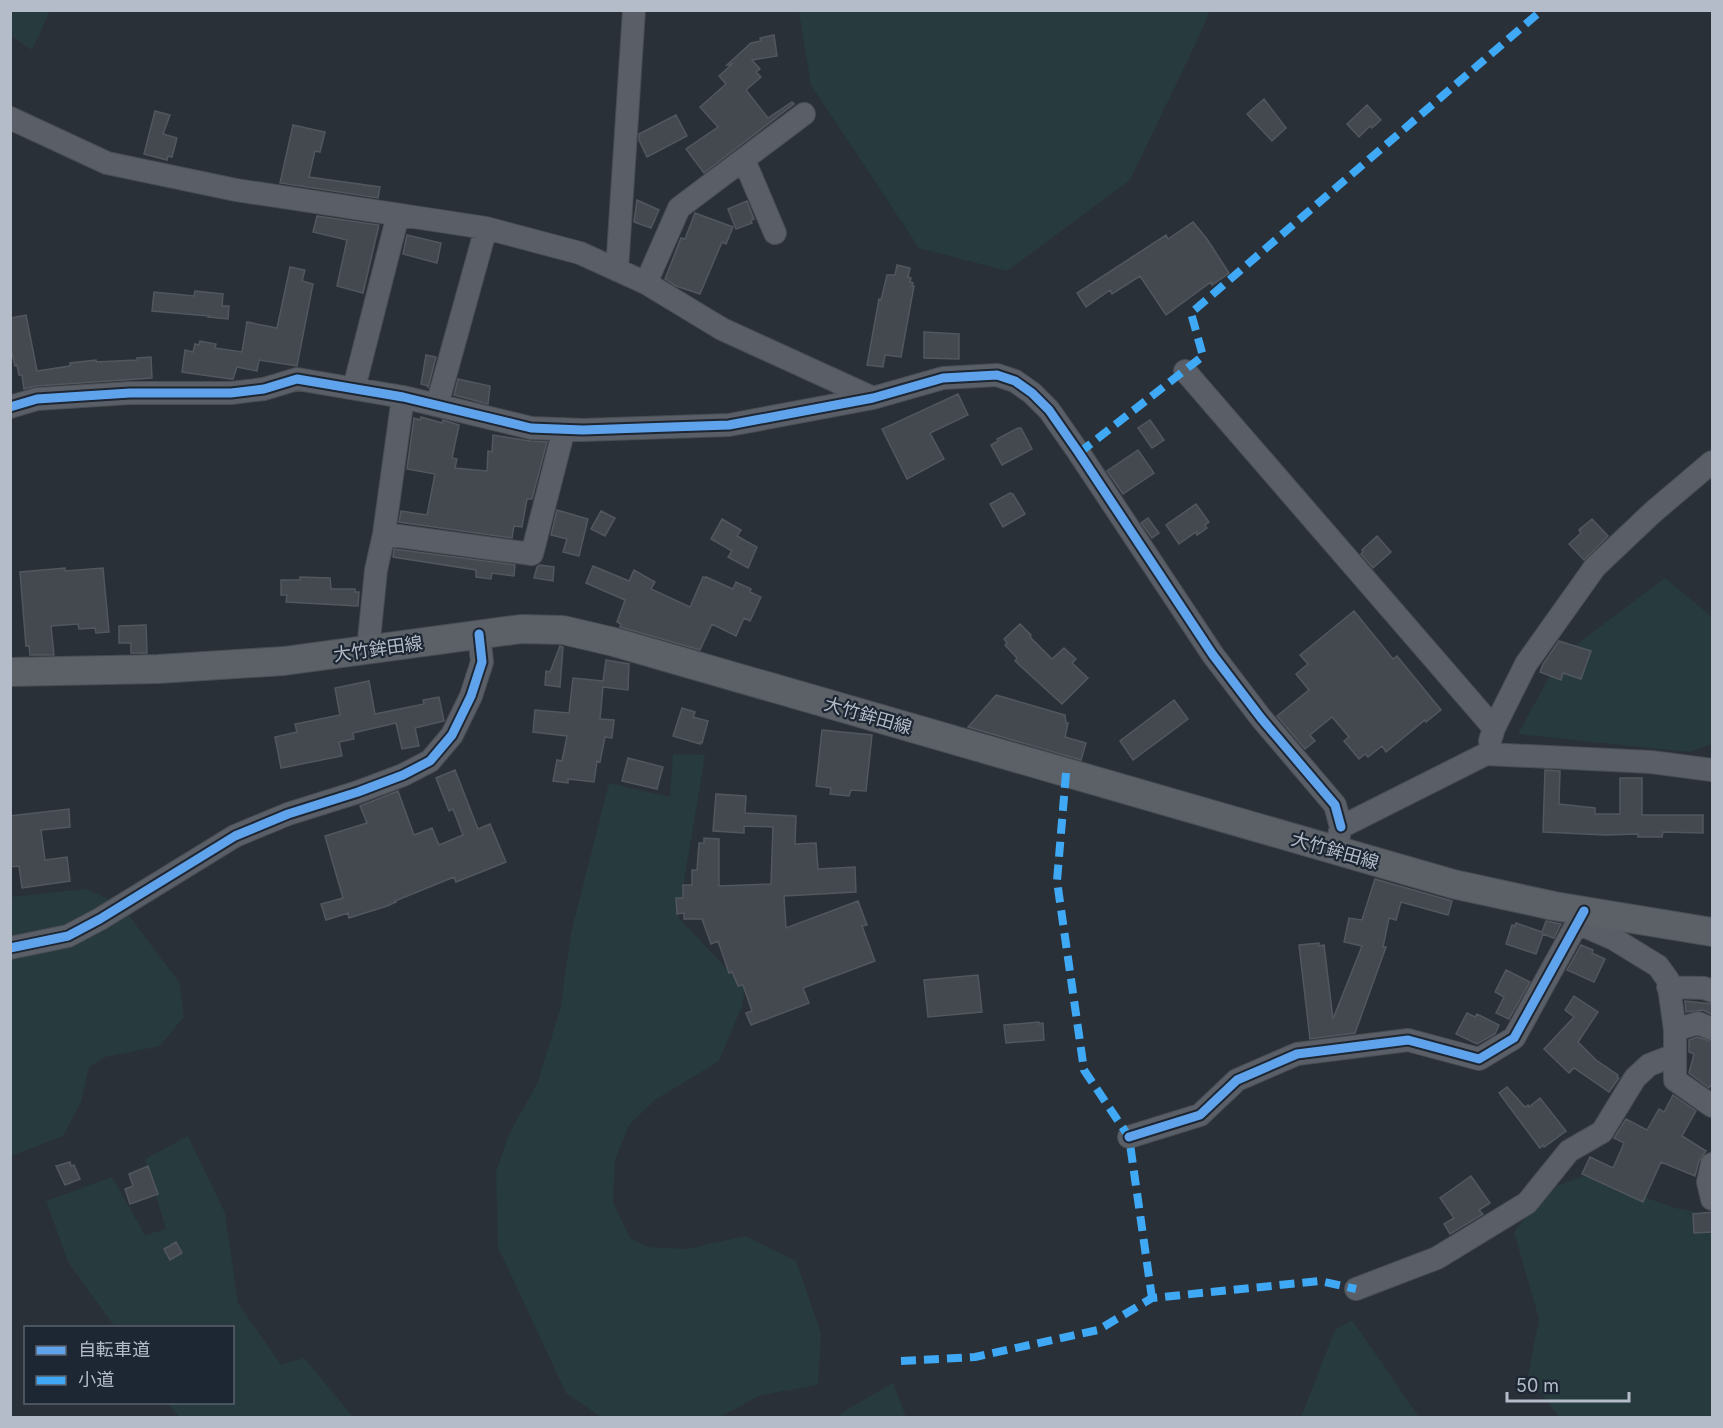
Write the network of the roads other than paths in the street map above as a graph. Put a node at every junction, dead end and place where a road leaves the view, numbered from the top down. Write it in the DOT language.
graph roads {
  1 [pos="634,10"];
  2 [pos="804,114"];
  3 [pos="10,118"];
  4 [pos="744,160"];
  5 [pos="398,215"];
  6 [pos="486,228"];
  7 [pos="774,233"];
  8 [pos="616,270"];
  9 [pos="646,283"];
  10 [pos="1185,371"];
  11 [pos="354,388"];
  12 [pos="403,397"];
  13 [pos="873,398"];
  14 [pos="437,405"];
  15 [pos="10,407"];
  16 [pos="564,429"];
  17 [pos="1713,462"];
  18 [pos="384,534"];
  19 [pos="479,634"];
  20 [pos="368,650"];
  21 [pos="10,672"];
  22 [pos="1494,728"];
  23 [pos="1486,754"];
  24 [pos="1713,770"];
  25 [pos="1338,839"];
  26 [pos="1580,917"];
  27 [pos="1713,932"];
  28 [pos="10,948"];
  29 [pos="1668,987"];
  30 [pos="1713,991"];
  31 [pos="1713,1029"];
  32 [pos="1675,1030"];
  33 [pos="1675,1055"];
  34 [pos="1713,1106"];
  35 [pos="1129,1137"];
  36 [pos="1713,1164"];
  37 [pos="1713,1199"];
  38 [pos="1356,1289"];
  1 -- 8 [label="street"];
  2 -- 4 [label="street"];
  3 -- 5 [label="street"];
  4 -- 7 [label="street"];
  4 -- 9 [label="street"];
  5 -- 6 [label="street"];
  5 -- 11 [label="street"];
  6 -- 8 [label="street"];
  6 -- 14 [label="street"];
  8 -- 9 [label="street"];
  9 -- 13 [label="street"];
  10 -- 22 [label="street"];
  11 -- 12 [label="street"];
  11 -- 15 [label="street"];
  12 -- 14 [label="street"];
  12 -- 18 [label="street"];
  13 -- 16 [label="street"];
  13 -- 25 [label="street"];
  14 -- 16 [label="street"];
  16 -- 18 [label="street"];
  17 -- 22 [label="street"];
  18 -- 20 [label="street"];
  19 -- 20 [label="main road, 大竹鉾田線"];
  19 -- 25 [label="main road, 大竹鉾田線"];
  19 -- 28 [label="street"];
  20 -- 21 [label="main road, 大竹鉾田線"];
  22 -- 23 [label="street"];
  23 -- 24 [label="street"];
  23 -- 25 [label="street"];
  25 -- 26 [label="main road, 大竹鉾田線"];
  26 -- 27 [label="main road, 大竹鉾田線"];
  26 -- 29 [label="street"];
  26 -- 35 [label="street"];
  29 -- 30 [label="street"];
  29 -- 32 [label="street"];
  31 -- 32 [label="street"];
  32 -- 33 [label="street"];
  33 -- 34 [label="street"];
  33 -- 38 [label="street"];
  36 -- 37 [label="street"];
}
